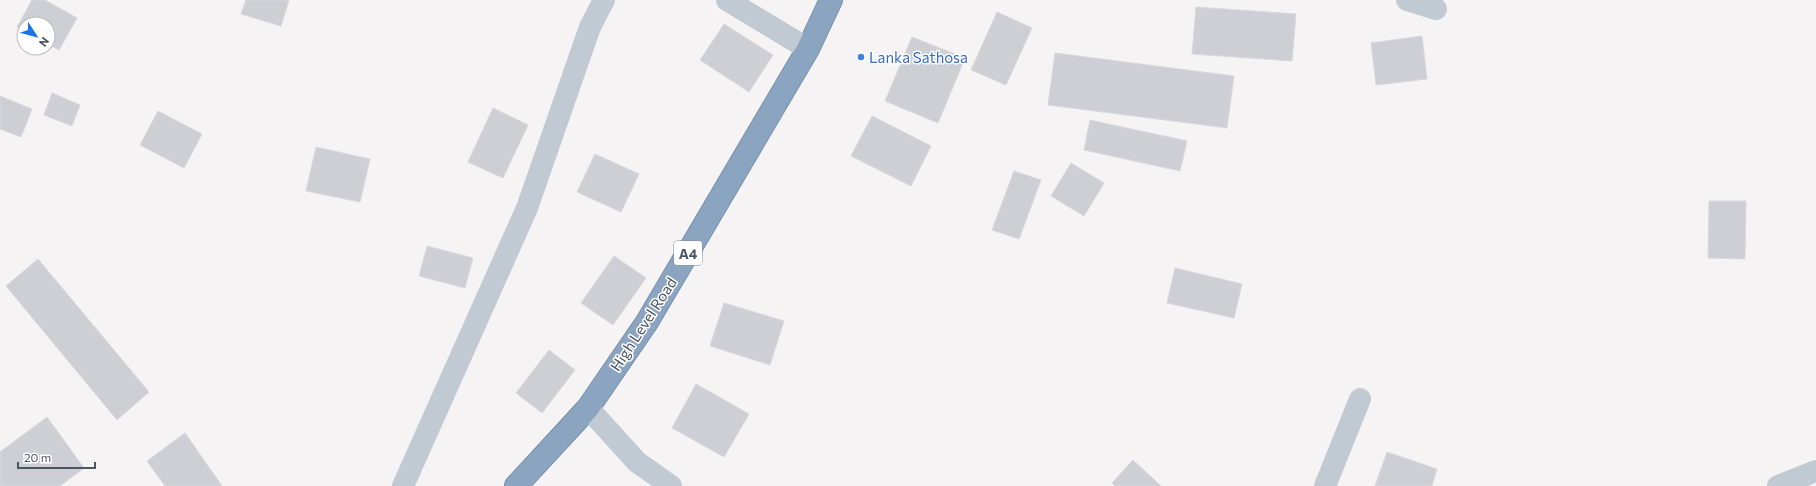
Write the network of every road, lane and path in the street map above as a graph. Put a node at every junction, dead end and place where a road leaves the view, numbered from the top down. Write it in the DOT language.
graph roads {
  1 [pos="604,0"];
  2 [pos="727,0"];
  3 [pos="831,0"];
  4 [pos="1407,0"];
  5 [pos="1436,9"];
  6 [pos="808,49"];
  7 [pos="1360,399"];
  8 [pos="588,408"];
  9 [pos="1816,471"];
  10 [pos="403,486"];
  11 [pos="516,486"];
  12 [pos="671,486"];
  13 [pos="1326,486"];
  14 [pos="1778,486"];
  1 -- 10 [label="street"];
  2 -- 6 [label="street"];
  3 -- 6 [label="highway, High Level Road / A4"];
  4 -- 5 [label="street"];
  6 -- 8 [label="highway, High Level Road / A4"];
  7 -- 13 [label="street"];
  8 -- 11 [label="highway, High Level Road / A4"];
  8 -- 12 [label="street"];
  9 -- 14 [label="street"];
}
